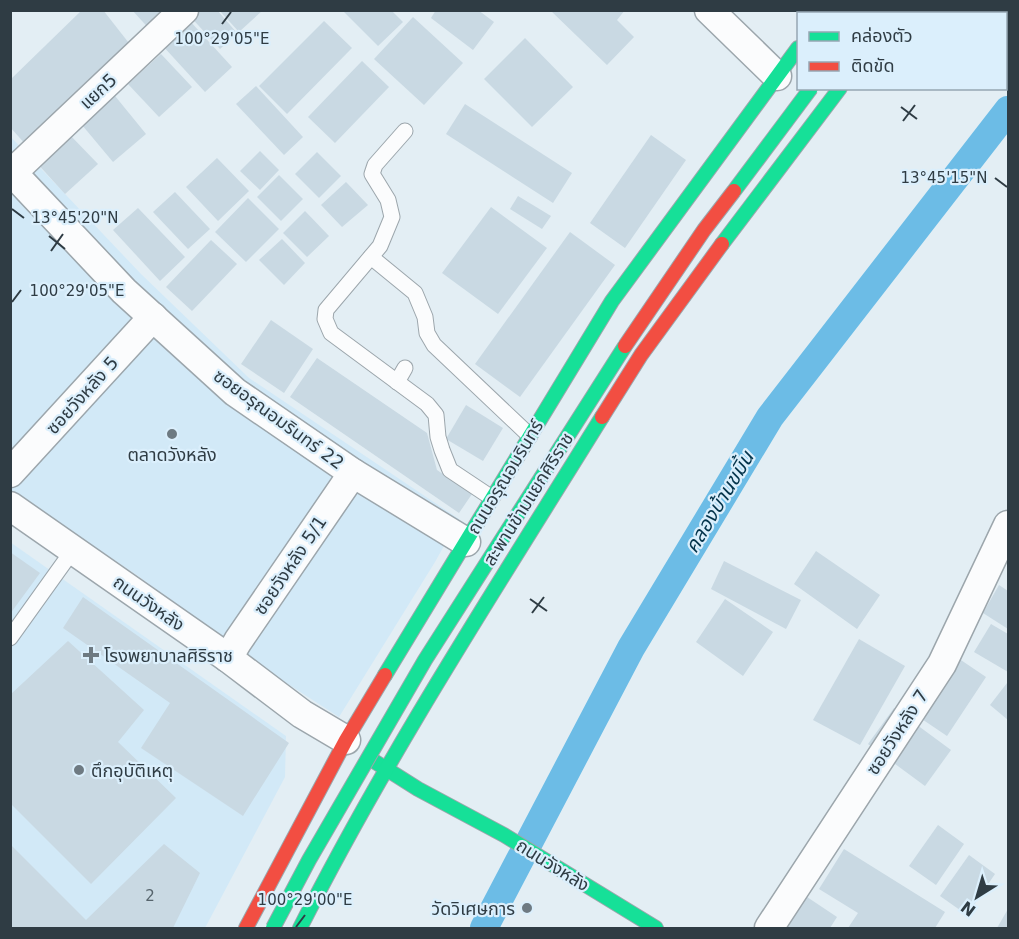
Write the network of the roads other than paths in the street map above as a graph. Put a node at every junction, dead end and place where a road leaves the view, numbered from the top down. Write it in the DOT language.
graph roads {
  1 [pos="184,10"];
  2 [pos="709,10"];
  3 [pos="797,49"];
  4 [pos="777,76"];
  5 [pos="809,90"];
  6 [pos="838,90"];
  7 [pos="405,131"];
  8 [pos="12,171"];
  9 [pos="371,257"];
  10 [pos="153,317"];
  11 [pos="405,368"];
  12 [pos="397,382"];
  13 [pos="530,436"];
  14 [pos="10,473"];
  15 [pos="353,473"];
  16 [pos="492,498"];
  17 [pos="10,506"];
  18 [pos="1008,525"];
  19 [pos="466,542"];
  20 [pos="73,550"];
  21 [pos="10,638"];
  22 [pos="228,658"];
  23 [pos="354,746"];
  24 [pos="386,770"];
  25 [pos="246,928"];
  26 [pos="273,928"];
  27 [pos="300,928"];
  28 [pos="656,928"];
  29 [pos="769,928"];
  1 -- 8 [label="street, แยก5"];
  2 -- 4 [label="street"];
  3 -- 4 [label="main road, ถนนอรุณอมรินทร์"];
  4 -- 13 [label="main road, ถนนอรุณอมรินทร์"];
  5 -- 26 [label="main road, สะพานข้ามแยกศิริราช, bridge"];
  6 -- 24 [label="main road"];
  7 -- 9 [label="lane"];
  8 -- 10 [label="street, ซอยอรุณอมรินทร์ 22"];
  9 -- 12 [label="lane"];
  9 -- 13 [label="lane"];
  10 -- 14 [label="street, ซอยวังหลัง 5"];
  10 -- 15 [label="street, ซอยอรุณอมรินทร์ 22"];
  11 -- 12 [label="lane"];
  12 -- 16 [label="lane"];
  13 -- 16 [label="main road, ถนนอรุณอมรินทร์"];
  15 -- 19 [label="street, ซอยอรุณอมรินทร์ 22"];
  15 -- 22 [label="street, ซอยวังหลัง 5/1"];
  16 -- 19 [label="main road, ถนนอรุณอมรินทร์"];
  17 -- 20 [label="street, ถนนวังหลัง"];
  18 -- 29 [label="street, ซอยวังหลัง 7"];
  19 -- 23 [label="main road, ถนนอรุณอมรินทร์"];
  20 -- 21 [label="lane"];
  20 -- 22 [label="street, ถนนวังหลัง"];
  22 -- 23 [label="street, ถนนวังหลัง"];
  23 -- 24 [label="main road, ถนนวังหลัง"];
  23 -- 25 [label="main road, ถนนอรุณอมรินทร์"];
  24 -- 27 [label="main road"];
  24 -- 28 [label="main road, ถนนวังหลัง"];
}
